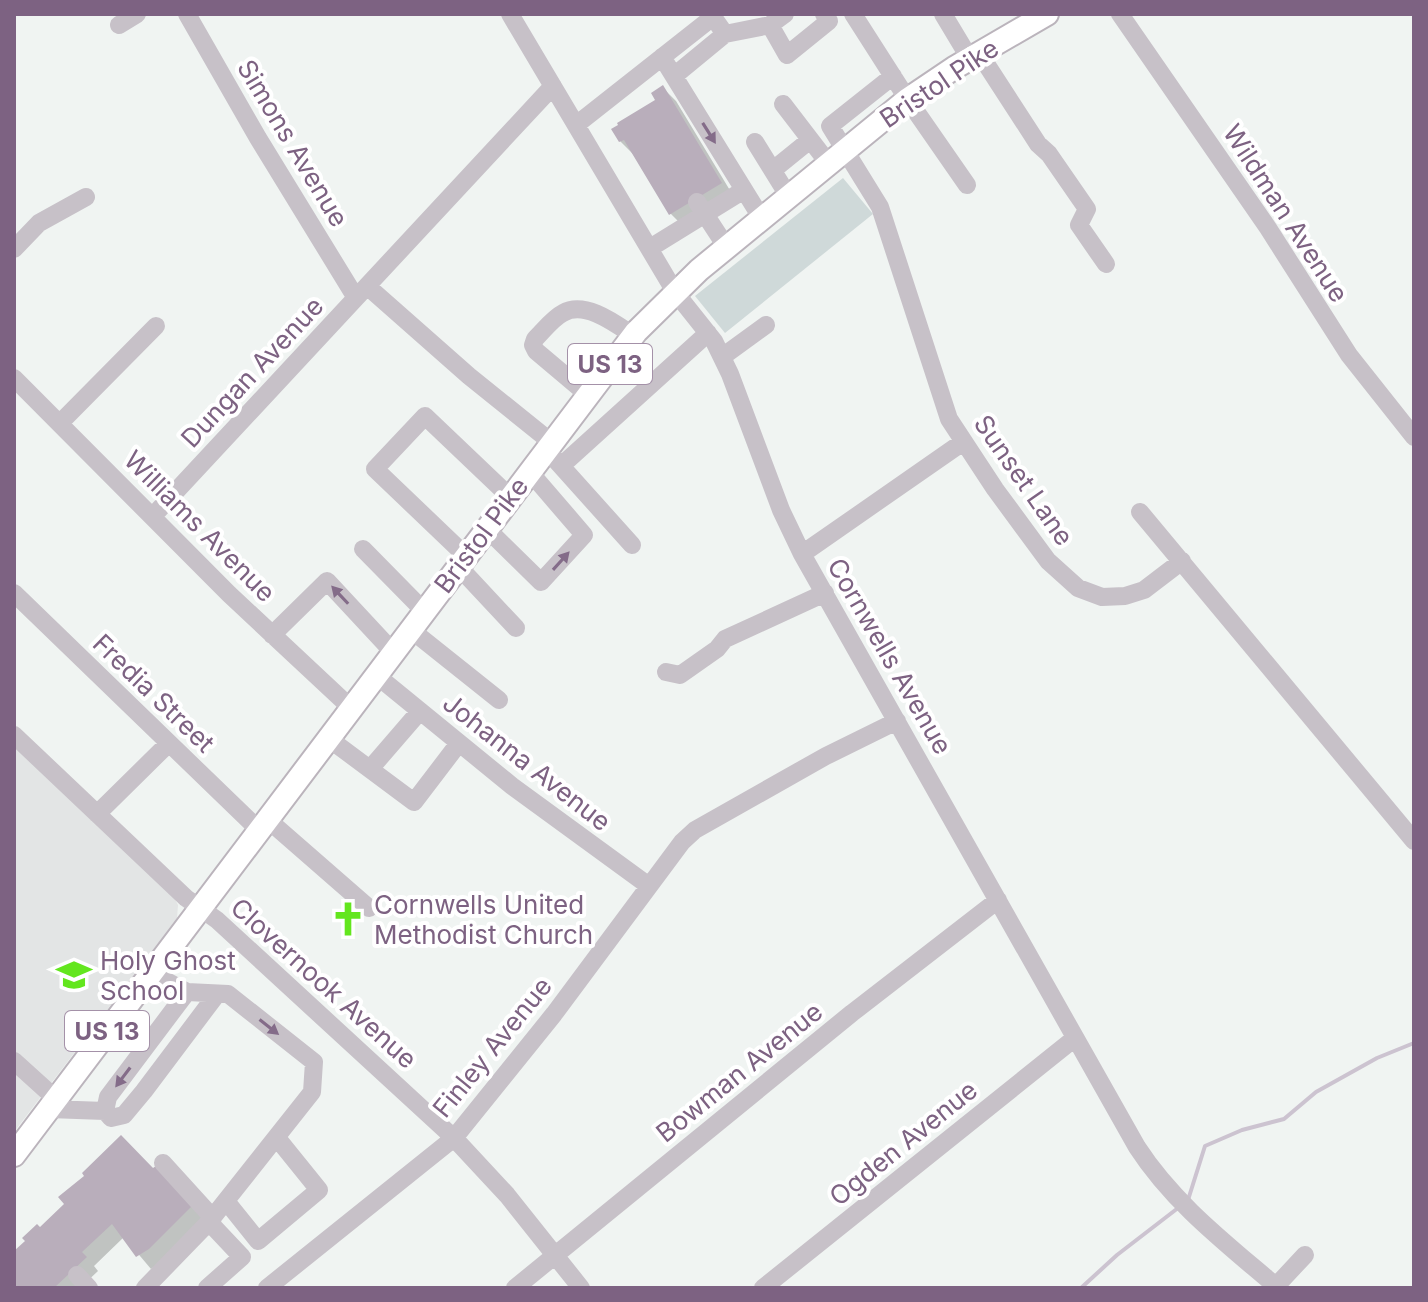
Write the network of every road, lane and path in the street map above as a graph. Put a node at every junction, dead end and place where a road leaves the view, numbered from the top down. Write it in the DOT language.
graph roads {
  1 [pos="137,14"];
  2 [pos="187,14"];
  3 [pos="510,14"];
  4 [pos="785,14"];
  5 [pos="824,14"];
  6 [pos="853,14"];
  7 [pos="943,14"];
  8 [pos="1120,14"];
  9 [pos="712,16"];
  10 [pos="1039,16"];
  11 [pos="119,25"];
  12 [pos="770,25"];
  13 [pos="725,34"];
  14 [pos="974,56"];
  15 [pos="662,57"];
  16 [pos="674,76"];
  17 [pos="893,76"];
  18 [pos="553,86"];
  19 [pos="908,99"];
  20 [pos="783,104"];
  21 [pos="576,125"];
  22 [pos="810,140"];
  23 [pos="755,142"];
  24 [pos="837,158"];
  25 [pos="773,170"];
  26 [pos="967,185"];
  27 [pos="744,190"];
  28 [pos="86,197"];
  29 [pos="789,197"];
  30 [pos="701,208"];
  31 [pos="762,219"];
  32 [pos="650,248"];
  33 [pos="727,248"];
  34 [pos="14,249"];
  35 [pos="1106,264"];
  36 [pos="361,292"];
  37 [pos="675,292"];
  38 [pos="766,325"];
  39 [pos="156,326"];
  40 [pos="708,333"];
  41 [pos="634,336"];
  42 [pos="722,357"];
  43 [pos="14,378"];
  44 [pos="587,394"];
  45 [pos="60,423"];
  46 [pos="1414,437"];
  47 [pos="963,442"];
  48 [pos="553,452"];
  49 [pos="529,471"];
  50 [pos="510,497"];
  51 [pos="1140,512"];
  52 [pos="153,516"];
  53 [pos="486,528"];
  54 [pos="632,545"];
  55 [pos="363,549"];
  56 [pos="802,554"];
  57 [pos="462,561"];
  58 [pos="1182,561"];
  59 [pos="14,593"];
  60 [pos="825,593"];
  61 [pos="417,620"];
  62 [pos="516,628"];
  63 [pos="272,635"];
  64 [pos="393,652"];
  65 [pos="666,672"];
  66 [pos="376,675"];
  67 [pos="499,700"];
  68 [pos="351,708"];
  69 [pos="420,711"];
  70 [pos="897,721"];
  71 [pos="14,735"];
  72 [pos="328,738"];
  73 [pos="459,743"];
  74 [pos="168,744"];
  75 [pos="370,769"];
  76 [pos="97,814"];
  77 [pos="263,825"];
  78 [pos="1414,841"];
  79 [pos="649,886"];
  80 [pos="998,900"];
  81 [pos="200,908"];
  82 [pos="369,908"];
  83 [pos="151,973"];
  84 [pos="187,992"];
  85 [pos="217,994"];
  86 [pos="1075,1038"];
  87 [pos="14,1061"];
  88 [pos="52,1104"];
  89 [pos="105,1111"];
  90 [pos="277,1138"];
  91 [pos="454,1138"];
  92 [pos="14,1155"];
  93 [pos="163,1163"];
  94 [pos="226,1201"];
  95 [pos="211,1220"];
  96 [pos="1305,1255"];
  97 [pos="555,1256"];
  98 [pos="1277,1287"];
  99 [pos="145,1288"];
  100 [pos="207,1288"];
  101 [pos="267,1288"];
  102 [pos="515,1288"];
  103 [pos="581,1288"];
  104 [pos="763,1288"];
  1 -- 11 [label="street"];
  2 -- 36 [label="street, Simons Avenue"];
  3 -- 18 [label="street, Cornwells Avenue"];
  4 -- 12 [label="street"];
  5 -- 12 [label="street"];
  6 -- 17 [label="street"];
  7 -- 14 [label="street"];
  8 -- 46 [label="street, Wildman Avenue"];
  9 -- 13 [label="street"];
  9 -- 15 [label="street"];
  10 -- 14 [label="main road, Bristol Pike / US 13"];
  12 -- 13 [label="street"];
  13 -- 16 [label="street"];
  14 -- 19 [label="main road, Bristol Pike / US 13"];
  14 -- 35 [label="street"];
  15 -- 16 [label="street"];
  15 -- 21 [label="street"];
  16 -- 27 [label="street, one-way"];
  17 -- 19 [label="street"];
  17 -- 24 [label="street"];
  18 -- 21 [label="street, Cornwells Avenue"];
  18 -- 36 [label="street, Dungan Avenue"];
  19 -- 24 [label="main road, Bristol Pike / US 13"];
  19 -- 26 [label="street"];
  20 -- 22 [label="street"];
  21 -- 32 [label="street, Cornwells Avenue"];
  22 -- 24 [label="street"];
  22 -- 25 [label="street"];
  23 -- 25 [label="street"];
  24 -- 29 [label="main road, Bristol Pike / US 13"];
  24 -- 47 [label="street, Sunset Lane"];
  25 -- 29 [label="street"];
  27 -- 30 [label="street"];
  27 -- 31 [label="street"];
  28 -- 34 [label="street"];
  29 -- 31 [label="main road, Bristol Pike / US 13"];
  30 -- 32 [label="street"];
  30 -- 33 [label="street"];
  31 -- 33 [label="main road, Bristol Pike / US 13"];
  32 -- 37 [label="street, Cornwells Avenue"];
  33 -- 37 [label="main road, Bristol Pike / US 13"];
  36 -- 48 [label="street, Simons Avenue"];
  36 -- 52 [label="street, Dungan Avenue"];
  37 -- 40 [label="street, Cornwells Avenue"];
  37 -- 41 [label="main road, Bristol Pike / US 13"];
  38 -- 42 [label="street"];
  39 -- 45 [label="street"];
  40 -- 42 [label="street, Cornwells Avenue"];
  40 -- 48 [label="street"];
  41 -- 44 [label="main road, Bristol Pike / US 13"];
  41 -- 44 [label="street"];
  42 -- 56 [label="street, Cornwells Avenue"];
  43 -- 45 [label="street, Williams Avenue"];
  44 -- 48 [label="main road, Bristol Pike / US 13"];
  45 -- 52 [label="street, Williams Avenue"];
  47 -- 56 [label="street"];
  47 -- 58 [label="street, Sunset Lane"];
  48 -- 49 [label="main road, Bristol Pike / US 13"];
  48 -- 54 [label="street, Simons Avenue"];
  49 -- 50 [label="main road, Bristol Pike / US 13"];
  53 -- 49 [label="street, one-way"];
  50 -- 53 [label="main road, Bristol Pike / US 13"];
  50 -- 57 [label="street"];
  51 -- 58 [label="street"];
  52 -- 63 [label="street, Williams Avenue"];
  53 -- 57 [label="main road, Bristol Pike / US 13"];
  55 -- 61 [label="street"];
  56 -- 60 [label="street, Cornwells Avenue"];
  57 -- 61 [label="main road, Bristol Pike / US 13"];
  57 -- 62 [label="street"];
  58 -- 78 [label="street"];
  59 -- 74 [label="street, Fredia Street"];
  60 -- 65 [label="street"];
  60 -- 70 [label="street, Cornwells Avenue"];
  61 -- 64 [label="main road, Bristol Pike / US 13"];
  61 -- 67 [label="street"];
  64 -- 63 [label="street, one-way"];
  63 -- 68 [label="street, Williams Avenue"];
  64 -- 66 [label="main road, Bristol Pike / US 13"];
  66 -- 68 [label="main road, Bristol Pike / US 13"];
  66 -- 69 [label="street, Johanna Avenue"];
  68 -- 72 [label="main road, Bristol Pike / US 13"];
  69 -- 73 [label="street, Johanna Avenue"];
  69 -- 75 [label="street"];
  70 -- 79 [label="street, Finley Avenue"];
  70 -- 80 [label="street, Cornwells Avenue"];
  71 -- 76 [label="street, Clovernook Avenue"];
  72 -- 75 [label="street"];
  72 -- 77 [label="main road, Bristol Pike / US 13"];
  73 -- 75 [label="street"];
  73 -- 79 [label="street, Johanna Avenue"];
  74 -- 76 [label="street"];
  74 -- 77 [label="street, Fredia Street"];
  76 -- 81 [label="street, Clovernook Avenue"];
  77 -- 81 [label="main road, Bristol Pike / US 13"];
  77 -- 82 [label="street, Fredia Street"];
  79 -- 91 [label="street, Finley Avenue"];
  80 -- 86 [label="street, Cornwells Avenue"];
  80 -- 97 [label="street, Bowman Avenue"];
  81 -- 83 [label="main road, Bristol Pike / US 13"];
  81 -- 91 [label="street, Clovernook Avenue"];
  83 -- 84 [label="street"];
  83 -- 88 [label="main road, Bristol Pike / US 13"];
  84 -- 85 [label="street"];
  84 -- 89 [label="street, one-way"];
  85 -- 89 [label="street"];
  85 -- 90 [label="street, one-way"];
  86 -- 98 [label="street, Cornwells Avenue"];
  86 -- 104 [label="street, Ogden Avenue"];
  87 -- 88 [label="street"];
  88 -- 89 [label="street"];
  88 -- 92 [label="main road, Bristol Pike / US 13"];
  90 -- 94 [label="street"];
  90 -- 94 [label="street"];
  91 -- 97 [label="street, Clovernook Avenue"];
  91 -- 101 [label="street, Finley Avenue"];
  93 -- 95 [label="street"];
  94 -- 95 [label="street"];
  95 -- 99 [label="street"];
  95 -- 100 [label="street"];
  96 -- 98 [label="street"];
  97 -- 102 [label="street, Bowman Avenue"];
  97 -- 103 [label="street, Clovernook Avenue"];
}
